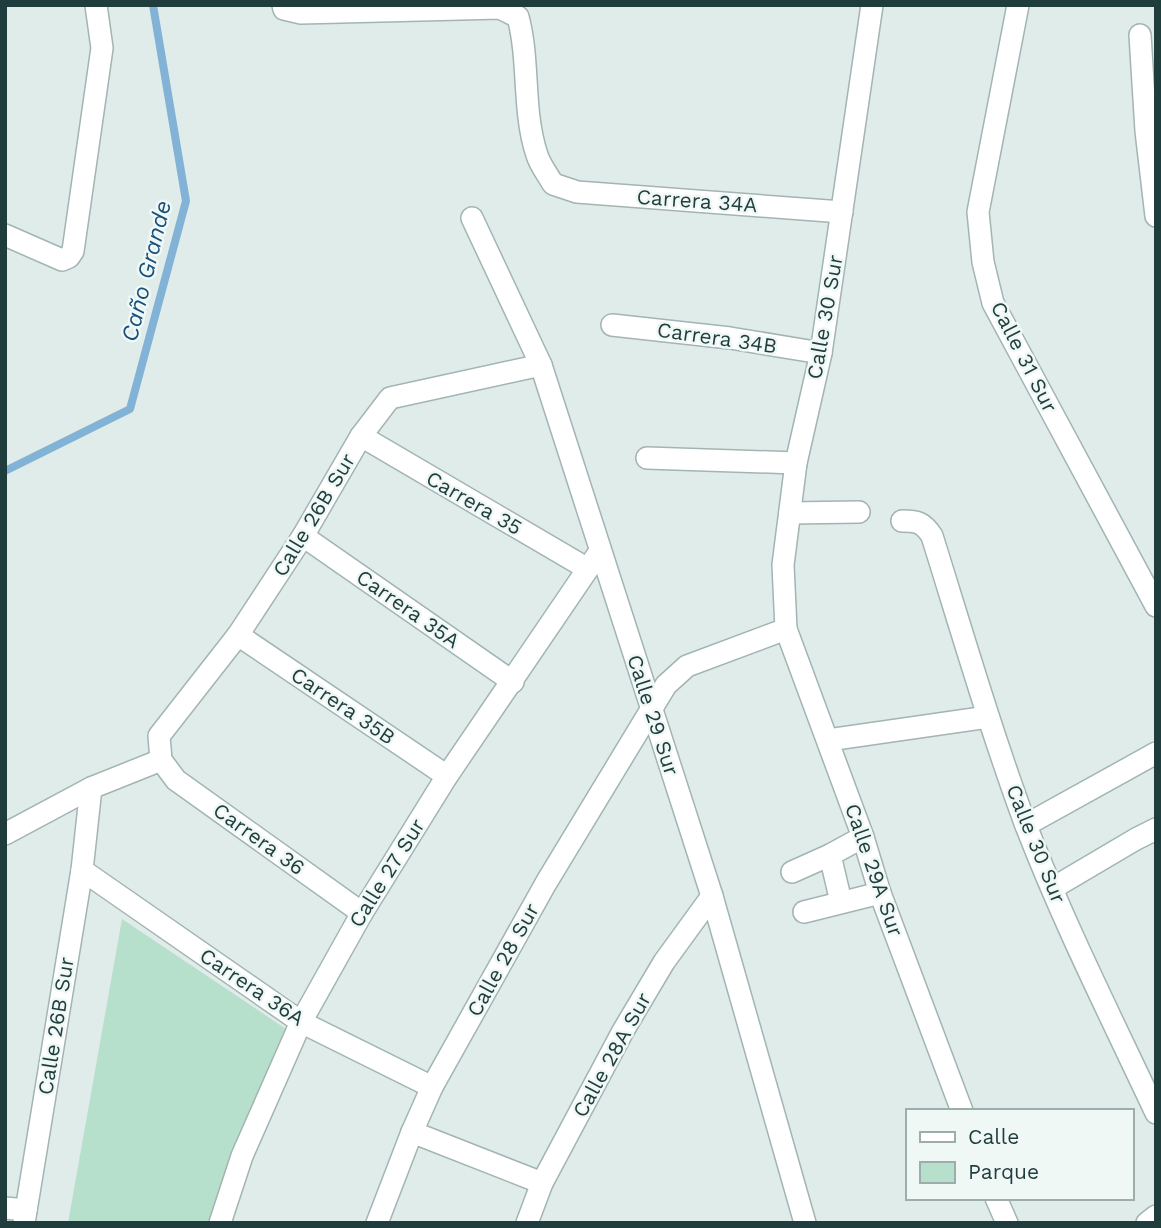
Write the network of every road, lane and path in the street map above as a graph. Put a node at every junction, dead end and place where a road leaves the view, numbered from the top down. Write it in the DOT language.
graph roads {
  1 [pos="96,5"];
  2 [pos="283,5"];
  3 [pos="872,5"];
  4 [pos="1018,5"];
  5 [pos="1140,34"];
  6 [pos="842,212"];
  7 [pos="1156,216"];
  8 [pos="472,218"];
  9 [pos="5,235"];
  10 [pos="612,326"];
  11 [pos="821,353"];
  12 [pos="541,365"];
  13 [pos="361,436"];
  14 [pos="647,458"];
  15 [pos="796,463"];
  16 [pos="859,512"];
  17 [pos="790,513"];
  18 [pos="902,522"];
  19 [pos="303,536"];
  20 [pos="600,551"];
  21 [pos="588,569"];
  22 [pos="1156,606"];
  23 [pos="786,629"];
  24 [pos="238,635"];
  25 [pos="513,682"];
  26 [pos="651,709"];
  27 [pos="988,717"];
  28 [pos="828,740"];
  29 [pos="1156,753"];
  30 [pos="161,760"];
  31 [pos="447,776"];
  32 [pos="91,788"];
  33 [pos="1026,825"];
  34 [pos="1156,829"];
  35 [pos="5,834"];
  36 [pos="863,837"];
  37 [pos="830,855"];
  38 [pos="82,870"];
  39 [pos="792,872"];
  40 [pos="1054,888"];
  41 [pos="880,893"];
  42 [pos="712,896"];
  43 [pos="841,902"];
  44 [pos="804,912"];
  45 [pos="362,913"];
  46 [pos="301,1022"];
  47 [pos="432,1087"];
  48 [pos="961,1109"];
  49 [pos="1156,1113"];
  50 [pos="412,1132"];
  51 [pos="542,1183"];
  52 [pos="997,1200"];
  53 [pos="18,1214"];
  54 [pos="1156,1216"];
  55 [pos="220,1223"];
  56 [pos="377,1223"];
  57 [pos="527,1223"];
  58 [pos="804,1223"];
  59 [pos="1007,1223"];
  60 [pos="1147,1223"];
  1 -- 9 [label="street"];
  2 -- 6 [label="street, Carrera 34A"];
  3 -- 6 [label="street, Calle 30 Sur"];
  4 -- 22 [label="street, Calle 31 Sur"];
  5 -- 7 [label="street"];
  6 -- 11 [label="street, Calle 30 Sur"];
  8 -- 12 [label="street, Calle 29 Sur"];
  10 -- 11 [label="street, Carrera 34B"];
  11 -- 15 [label="street, Calle 30 Sur"];
  12 -- 13 [label="street, Calle 26B Sur"];
  12 -- 20 [label="street, Calle 29 Sur"];
  13 -- 19 [label="street, Calle 26B Sur"];
  13 -- 21 [label="street, Carrera 35"];
  14 -- 15 [label="street"];
  15 -- 17 [label="street, Calle 30 Sur"];
  16 -- 17 [label="street"];
  17 -- 23 [label="street, Calle 30 Sur"];
  18 -- 27 [label="street, Calle 30 Sur"];
  19 -- 24 [label="street, Calle 26B Sur"];
  19 -- 25 [label="street, Carrera 35A"];
  20 -- 21 [label="street, Calle 27 Sur"];
  20 -- 26 [label="street, Calle 29 Sur"];
  21 -- 25 [label="street, Calle 27 Sur"];
  23 -- 26 [label="street"];
  23 -- 28 [label="street, Calle 29A Sur"];
  24 -- 30 [label="street, Calle 26B Sur"];
  24 -- 31 [label="street, Carrera 35B"];
  25 -- 31 [label="street, Calle 27 Sur"];
  26 -- 42 [label="street, Calle 29 Sur"];
  26 -- 47 [label="street, Calle 28 Sur"];
  27 -- 28 [label="street"];
  27 -- 33 [label="street, Calle 30 Sur"];
  28 -- 36 [label="street, Calle 29A Sur"];
  29 -- 33 [label="street"];
  30 -- 32 [label="street"];
  30 -- 45 [label="street, Carrera 36"];
  31 -- 45 [label="street, Calle 27 Sur"];
  32 -- 35 [label="street"];
  32 -- 38 [label="street, Calle 26B Sur"];
  33 -- 40 [label="street, Calle 30 Sur"];
  34 -- 40 [label="street"];
  36 -- 37 [label="street"];
  36 -- 41 [label="street, Calle 29A Sur"];
  37 -- 39 [label="street"];
  37 -- 43 [label="street"];
  38 -- 46 [label="street, Carrera 36A"];
  38 -- 53 [label="street, Calle 26B Sur"];
  40 -- 49 [label="street, Calle 30 Sur"];
  41 -- 43 [label="street"];
  41 -- 48 [label="street, Calle 29A Sur"];
  42 -- 51 [label="street, Calle 28A Sur"];
  42 -- 58 [label="street, Calle 29 Sur"];
  43 -- 44 [label="street"];
  45 -- 46 [label="street, Calle 27 Sur"];
  46 -- 47 [label="street, Carrera 36A"];
  46 -- 55 [label="street, Calle 27 Sur"];
  47 -- 50 [label="street, Calle 28 Sur"];
  50 -- 51 [label="street"];
  50 -- 56 [label="street, Calle 28 Sur"];
  51 -- 57 [label="street, Calle 28A Sur"];
  52 -- 59 [label="street"];
  54 -- 60 [label="street"];
}
